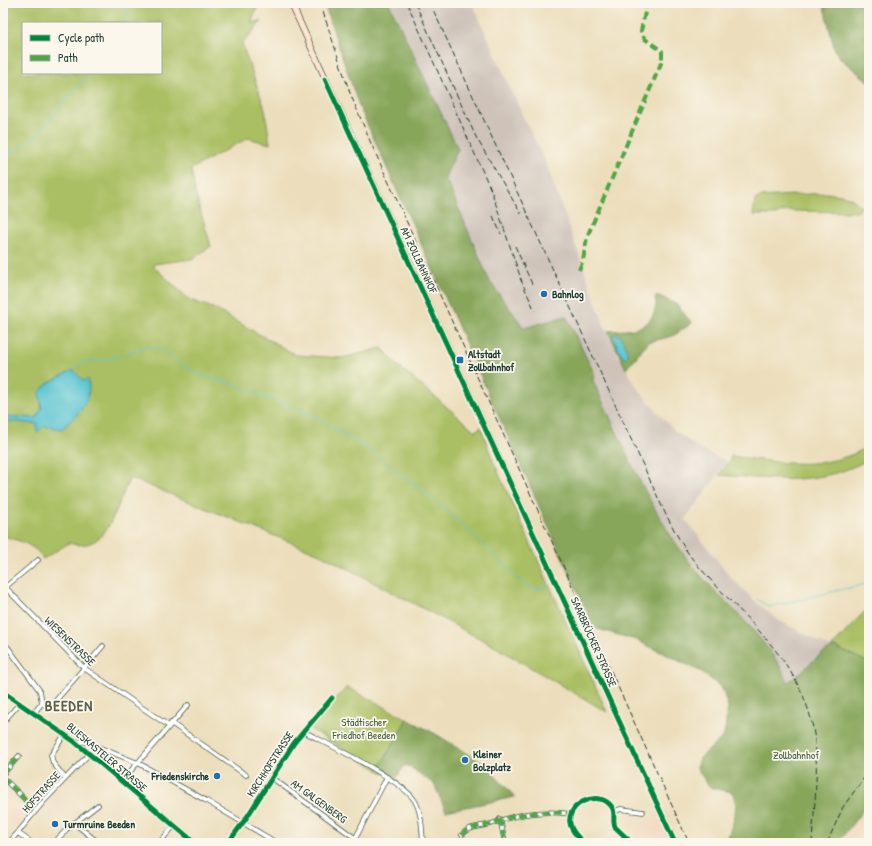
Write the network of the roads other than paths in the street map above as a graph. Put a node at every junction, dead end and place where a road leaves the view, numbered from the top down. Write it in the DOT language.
graph roads {
  1 [pos="291,3"];
  2 [pos="495,449"];
  3 [pos="38,560"];
  4 [pos="4,588"];
  5 [pos="3,641"];
  6 [pos="103,646"];
  7 [pos="84,668"];
  8 [pos="3,692"];
  9 [pos="332,698"];
  10 [pos="20,703"];
  11 [pos="42,703"];
  12 [pos="188,705"];
  13 [pos="34,713"];
  14 [pos="3,722"];
  15 [pos="170,725"];
  16 [pos="303,731"];
  17 [pos="65,734"];
  18 [pos="75,742"];
  19 [pos="89,754"];
  20 [pos="19,756"];
  21 [pos="138,763"];
  22 [pos="3,774"];
  23 [pos="246,775"];
  24 [pos="387,777"];
  25 [pos="3,778"];
  26 [pos="65,778"];
  27 [pos="272,778"];
  28 [pos="121,782"];
  29 [pos="98,805"];
  30 [pos="36,810"];
  31 [pos="614,811"];
  32 [pos="643,812"];
  33 [pos="571,814"];
  34 [pos="500,819"];
  35 [pos="243,823"];
  36 [pos="74,824"];
  37 [pos="174,826"];
  38 [pos="18,833"];
  39 [pos="462,835"];
  40 [pos="354,841"];
  41 [pos="9,843"];
  42 [pos="32,843"];
  43 [pos="54,843"];
  44 [pos="99,843"];
  45 [pos="159,843"];
  46 [pos="195,843"];
  47 [pos="228,843"];
  48 [pos="277,843"];
  49 [pos="423,843"];
  50 [pos="505,843"];
  51 [pos="584,843"];
  52 [pos="632,843"];
  53 [pos="675,843"];
  1 -- 2 [label="main road, AM ZOLLBAHNHOF"];
  2 -- 53 [label="main road, SAARBRÜCKER STRASSE"];
  3 -- 4 [label="street"];
  4 -- 7 [label="street, WIESENSTRASSE"];
  5 -- 11 [label="street"];
  6 -- 7 [label="street"];
  7 -- 11 [label="street"];
  7 -- 15 [label="street, WIESENSTRASSE"];
  8 -- 10 [label="main road, BLIESKASTELER STRASSE"];
  9 -- 16 [label="street, KIRCHHOFSTRASSE"];
  10 -- 13 [label="main road, BLIESKASTELER STRASSE"];
  10 -- 14 [label="street"];
  11 -- 13 [label="street"];
  12 -- 15 [label="street"];
  13 -- 17 [label="main road, BLIESKASTELER STRASSE"];
  15 -- 21 [label="street"];
  15 -- 23 [label="street, WIESENSTRASSE"];
  16 -- 24 [label="street"];
  16 -- 27 [label="street, KIRCHHOFSTRASSE"];
  17 -- 18 [label="main road, BLIESKASTELER STRASSE"];
  17 -- 26 [label="street"];
  18 -- 19 [label="main road, BLIESKASTELER STRASSE"];
  18 -- 21 [label="street"];
  19 -- 26 [label="street, HOFSTRASSE"];
  19 -- 28 [label="main road, BLIESKASTELER STRASSE"];
  20 -- 22 [label="street"];
  21 -- 28 [label="street"];
  21 -- 35 [label="street"];
  24 -- 40 [label="street"];
  24 -- 49 [label="street"];
  25 -- 30 [label="street"];
  26 -- 30 [label="street, HOFSTRASSE"];
  27 -- 35 [label="street, KIRCHHOFSTRASSE"];
  27 -- 40 [label="street, AM GALGENBERG"];
  28 -- 37 [label="main road, BLIESKASTELER STRASSE"];
  29 -- 36 [label="street"];
  30 -- 38 [label="street, HOFSTRASSE"];
  31 -- 32 [label="street"];
  31 -- 33 [label="street"];
  31 -- 52 [label="street"];
  33 -- 34 [label="street"];
  33 -- 51 [label="street"];
  34 -- 39 [label="street"];
  34 -- 50 [label="street"];
  35 -- 47 [label="street, KIRCHHOFSTRASSE"];
  35 -- 48 [label="street"];
  36 -- 43 [label="street"];
  36 -- 44 [label="street"];
  37 -- 45 [label="street"];
  37 -- 46 [label="main road, BLIESKASTELER STRASSE"];
  38 -- 41 [label="street, HOFSTRASSE"];
  38 -- 42 [label="street"];
}
